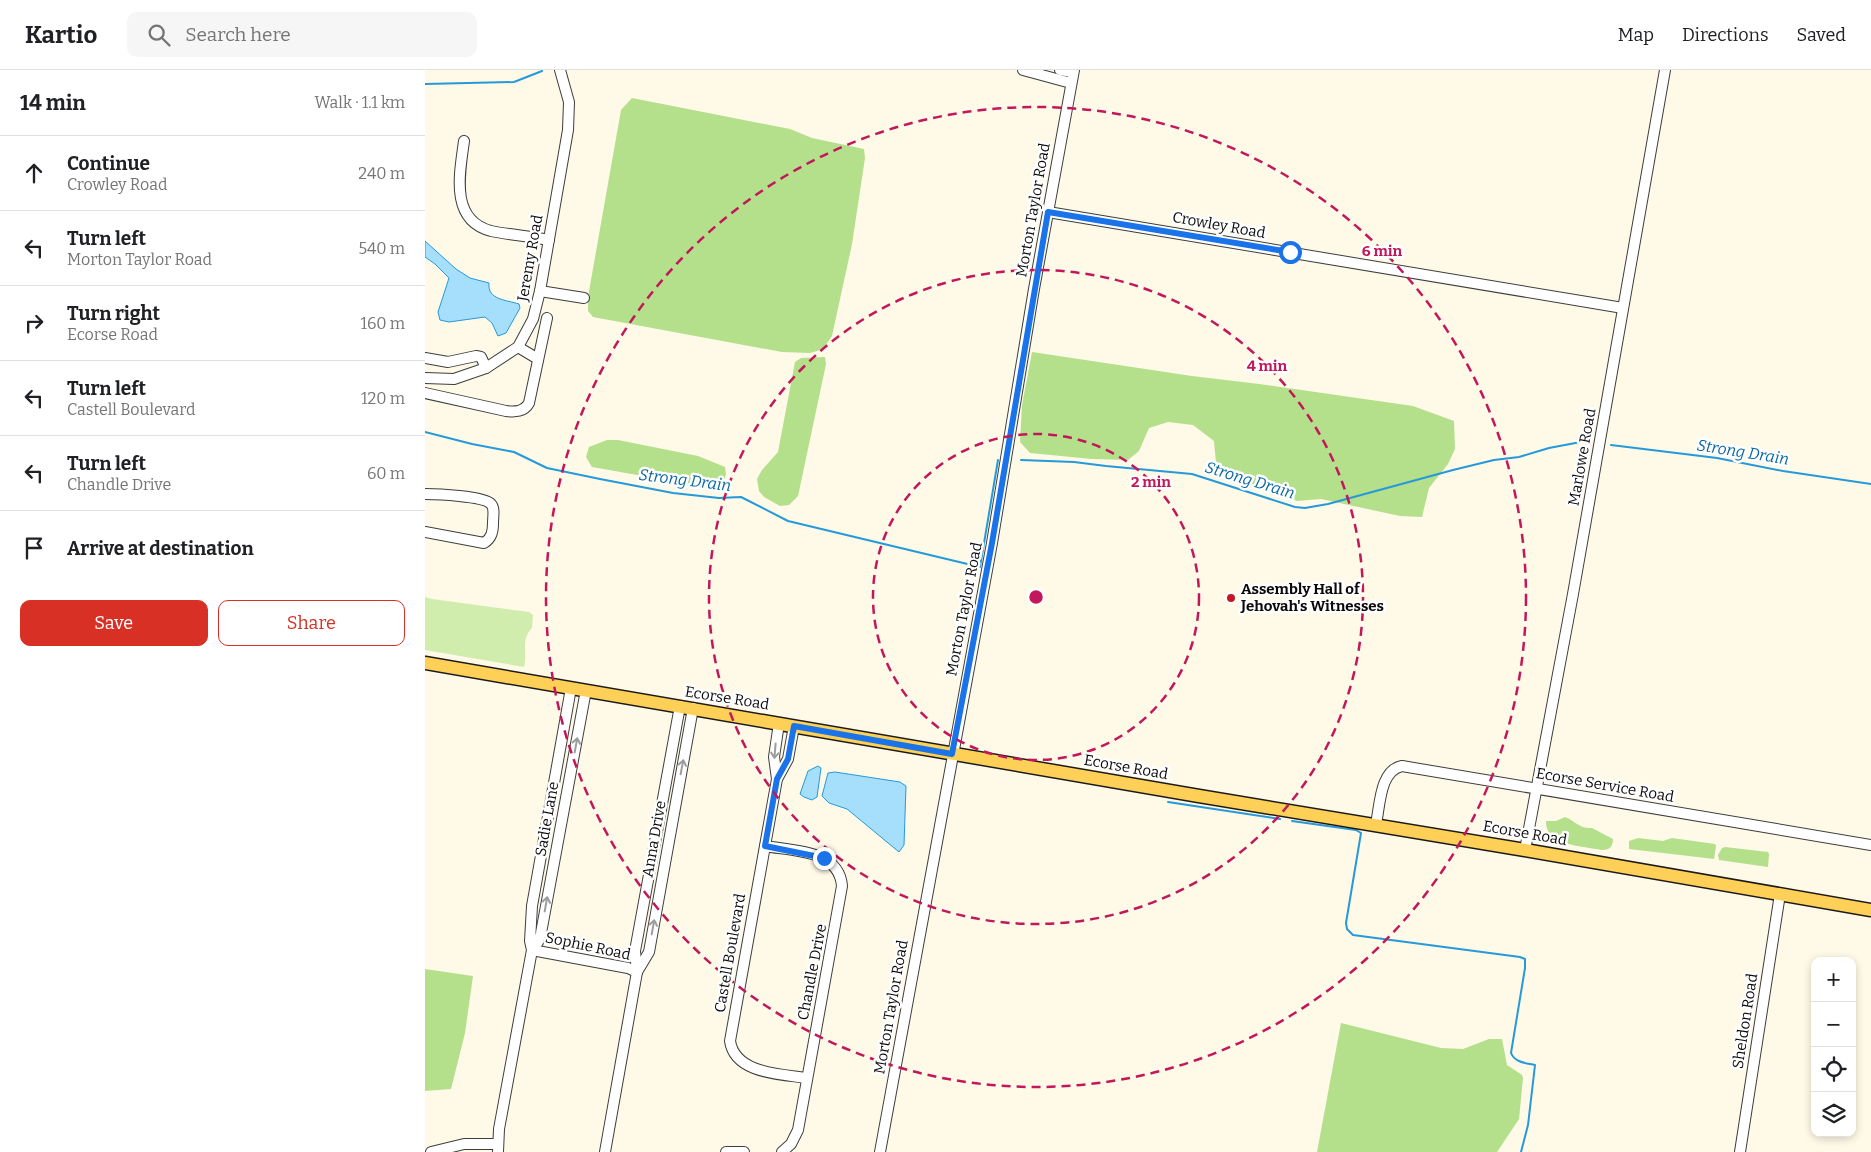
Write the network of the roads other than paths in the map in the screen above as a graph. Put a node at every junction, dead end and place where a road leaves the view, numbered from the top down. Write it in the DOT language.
graph roads {
  1 [pos="560,70"];
  2 [pos="1024,70"];
  3 [pos="1060,70"];
  4 [pos="1665,70"];
  5 [pos="1073,75"];
  6 [pos="464,141"];
  7 [pos="1048,212"];
  8 [pos="549,240"];
  9 [pos="540,291"];
  10 [pos="584,298"];
  11 [pos="1623,308"];
  12 [pos="547,318"];
  13 [pos="518,347"];
  14 [pos="425,358"];
  15 [pos="538,359"];
  16 [pos="486,368"];
  17 [pos="425,378"];
  18 [pos="425,393"];
  19 [pos="425,494"];
  20 [pos="425,532"];
  21 [pos="425,663"];
  22 [pos="571,688"];
  23 [pos="586,690"];
  24 [pos="680,706"];
  25 [pos="693,708"];
  26 [pos="779,723"];
  27 [pos="794,726"];
  28 [pos="952,754"];
  29 [pos="777,779"];
  30 [pos="1537,788"];
  31 [pos="1376,824"];
  32 [pos="765,846"];
  33 [pos="1871,846"];
  34 [pos="1525,850"];
  35 [pos="1780,894"];
  36 [pos="1822,901"];
  37 [pos="1871,905"];
  38 [pos="1871,910"];
  39 [pos="532,950"];
  40 [pos="637,972"];
  41 [pos="807,1078"];
  42 [pos="498,1148"];
  43 [pos="431,1152"];
  44 [pos="605,1152"];
  45 [pos="726,1152"];
  46 [pos="744,1152"];
  47 [pos="782,1152"];
  48 [pos="880,1152"];
  49 [pos="1740,1152"];
  1 -- 8 [label="street, Jeremy Road"];
  2 -- 5 [label="street"];
  3 -- 5 [label="street"];
  4 -- 11 [label="street, Marlowe Road"];
  5 -- 7 [label="street, Morton Taylor Road"];
  6 -- 8 [label="street"];
  7 -- 11 [label="street, Crowley Road"];
  7 -- 28 [label="street, Morton Taylor Road"];
  8 -- 9 [label="street, Jeremy Road"];
  9 -- 10 [label="street"];
  9 -- 13 [label="street, Jeremy Road"];
  11 -- 30 [label="street, Marlowe Road"];
  12 -- 15 [label="street"];
  13 -- 15 [label="street"];
  13 -- 16 [label="street, Jeremy Road"];
  14 -- 16 [label="street"];
  15 -- 18 [label="street"];
  16 -- 17 [label="street, Jeremy Road"];
  19 -- 20 [label="street"];
  21 -- 22 [label="main road, Ecorse Road"];
  22 -- 23 [label="main road, Ecorse Road"];
  22 -- 39 [label="street, Sadie Lane"];
  23 -- 24 [label="main road, Ecorse Road"];
  39 -- 23 [label="street, Sadie Lane, one-way"];
  24 -- 25 [label="main road, Ecorse Road"];
  24 -- 40 [label="street, Anna Drive"];
  25 -- 26 [label="main road, Ecorse Road"];
  40 -- 25 [label="street, Anna Drive, one-way"];
  26 -- 27 [label="main road, Ecorse Road"];
  26 -- 29 [label="street, Castell Boulevard, one-way"];
  27 -- 28 [label="main road, Ecorse Road"];
  27 -- 29 [label="street, Castell Boulevard"];
  28 -- 31 [label="main road, Ecorse Road"];
  28 -- 48 [label="street, Morton Taylor Road"];
  29 -- 32 [label="street, Castell Boulevard"];
  30 -- 31 [label="street, Ecorse Service Road"];
  30 -- 33 [label="street, Ecorse Service Road"];
  30 -- 34 [label="street, Marlowe Road"];
  31 -- 34 [label="main road, Ecorse Road"];
  32 -- 41 [label="street, Chandle Drive"];
  32 -- 41 [label="street, Castell Boulevard"];
  34 -- 35 [label="main road, Ecorse Road"];
  35 -- 36 [label="main road, Ecorse Road"];
  35 -- 49 [label="street, Sheldon Road"];
  36 -- 37 [label="main road, Ecorse Road"];
  36 -- 38 [label="main road, Ecorse Road"];
  39 -- 40 [label="street, Sophie Road"];
  39 -- 42 [label="street, Sadie Lane"];
  40 -- 44 [label="street, Anna Drive"];
  41 -- 47 [label="street, Chandle Drive"];
  42 -- 43 [label="street"];
  45 -- 46 [label="street"];
}
